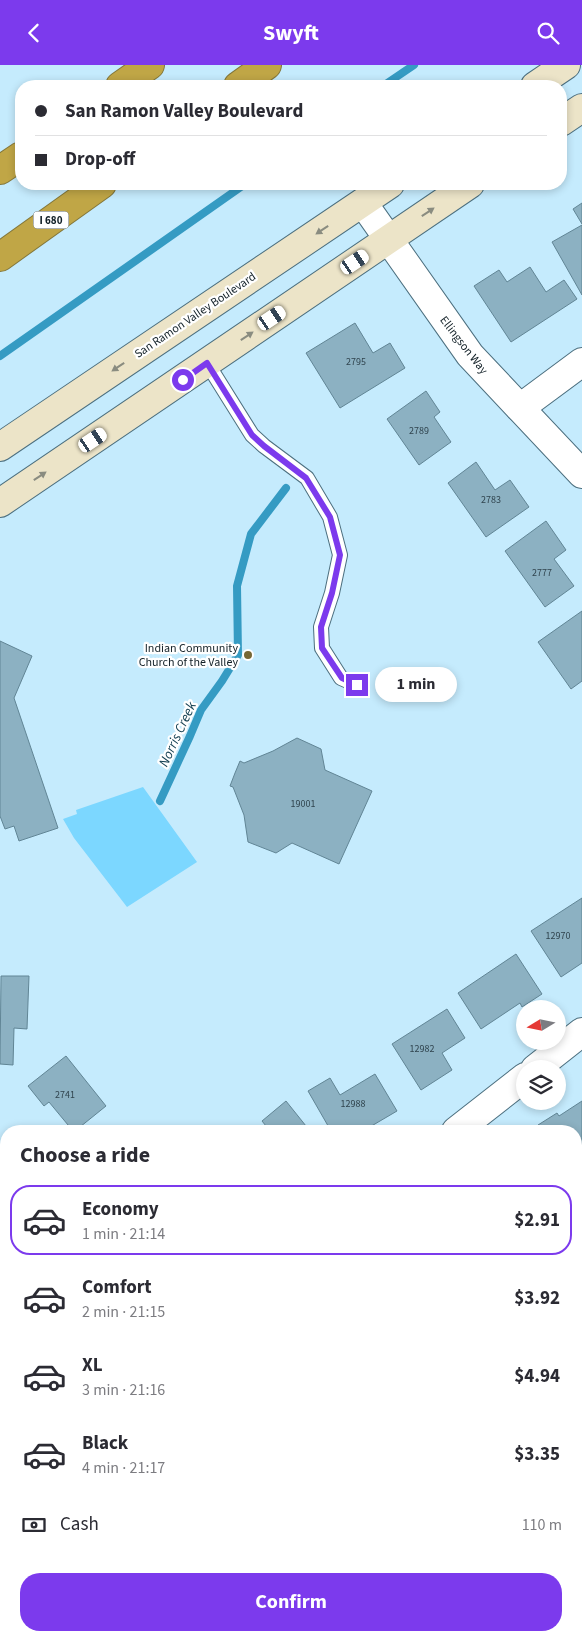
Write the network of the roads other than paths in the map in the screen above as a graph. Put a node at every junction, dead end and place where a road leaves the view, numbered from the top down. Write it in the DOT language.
graph roads {
  1 [pos="150,65"];
  2 [pos="267,65"];
  3 [pos="566,65"];
  4 [pos="129,80"];
  5 [pos="246,80"];
  6 [pos="544,80"];
  7 [pos="582,108"];
  8 [pos="567,118"];
  9 [pos="15,160"];
  10 [pos="0,171"];
  11 [pos="94,190"];
  12 [pos="381,190"];
  13 [pos="461,190"];
  14 [pos="362,203"];
  15 [pos="388,240"];
  16 [pos="0,257"];
  17 [pos="582,362"];
  18 [pos="207,363"];
  19 [pos="520,408"];
  20 [pos="0,447"];
  21 [pos="582,474"];
  22 [pos="0,503"];
  23 [pos="357,685"];
  24 [pos="582,1032"];
  25 [pos="546,1060"];
  26 [pos="516,1084"];
  27 [pos="464,1125"];
  1 -- 4 [label="highway"];
  2 -- 5 [label="highway"];
  3 -- 6 [label="main road"];
  7 -- 8 [label="main road"];
  9 -- 10 [label="highway"];
  11 -- 16 [label="highway, I 680"];
  12 -- 14 [label="main road, San Ramon Valley Boulevard"];
  15 -- 13 [label="main road, one-way"];
  14 -- 15 [label="street, Ellingson Way"];
  14 -- 20 [label="main road, San Ramon Valley Boulevard, one-way"];
  18 -- 15 [label="main road, one-way"];
  15 -- 19 [label="street, Ellingson Way"];
  17 -- 19 [label="street"];
  22 -- 18 [label="main road, one-way"];
  18 -- 23 [label="lane"];
  19 -- 21 [label="street, Ellingson Way"];
  24 -- 25 [label="street"];
  26 -- 27 [label="street"];
}
